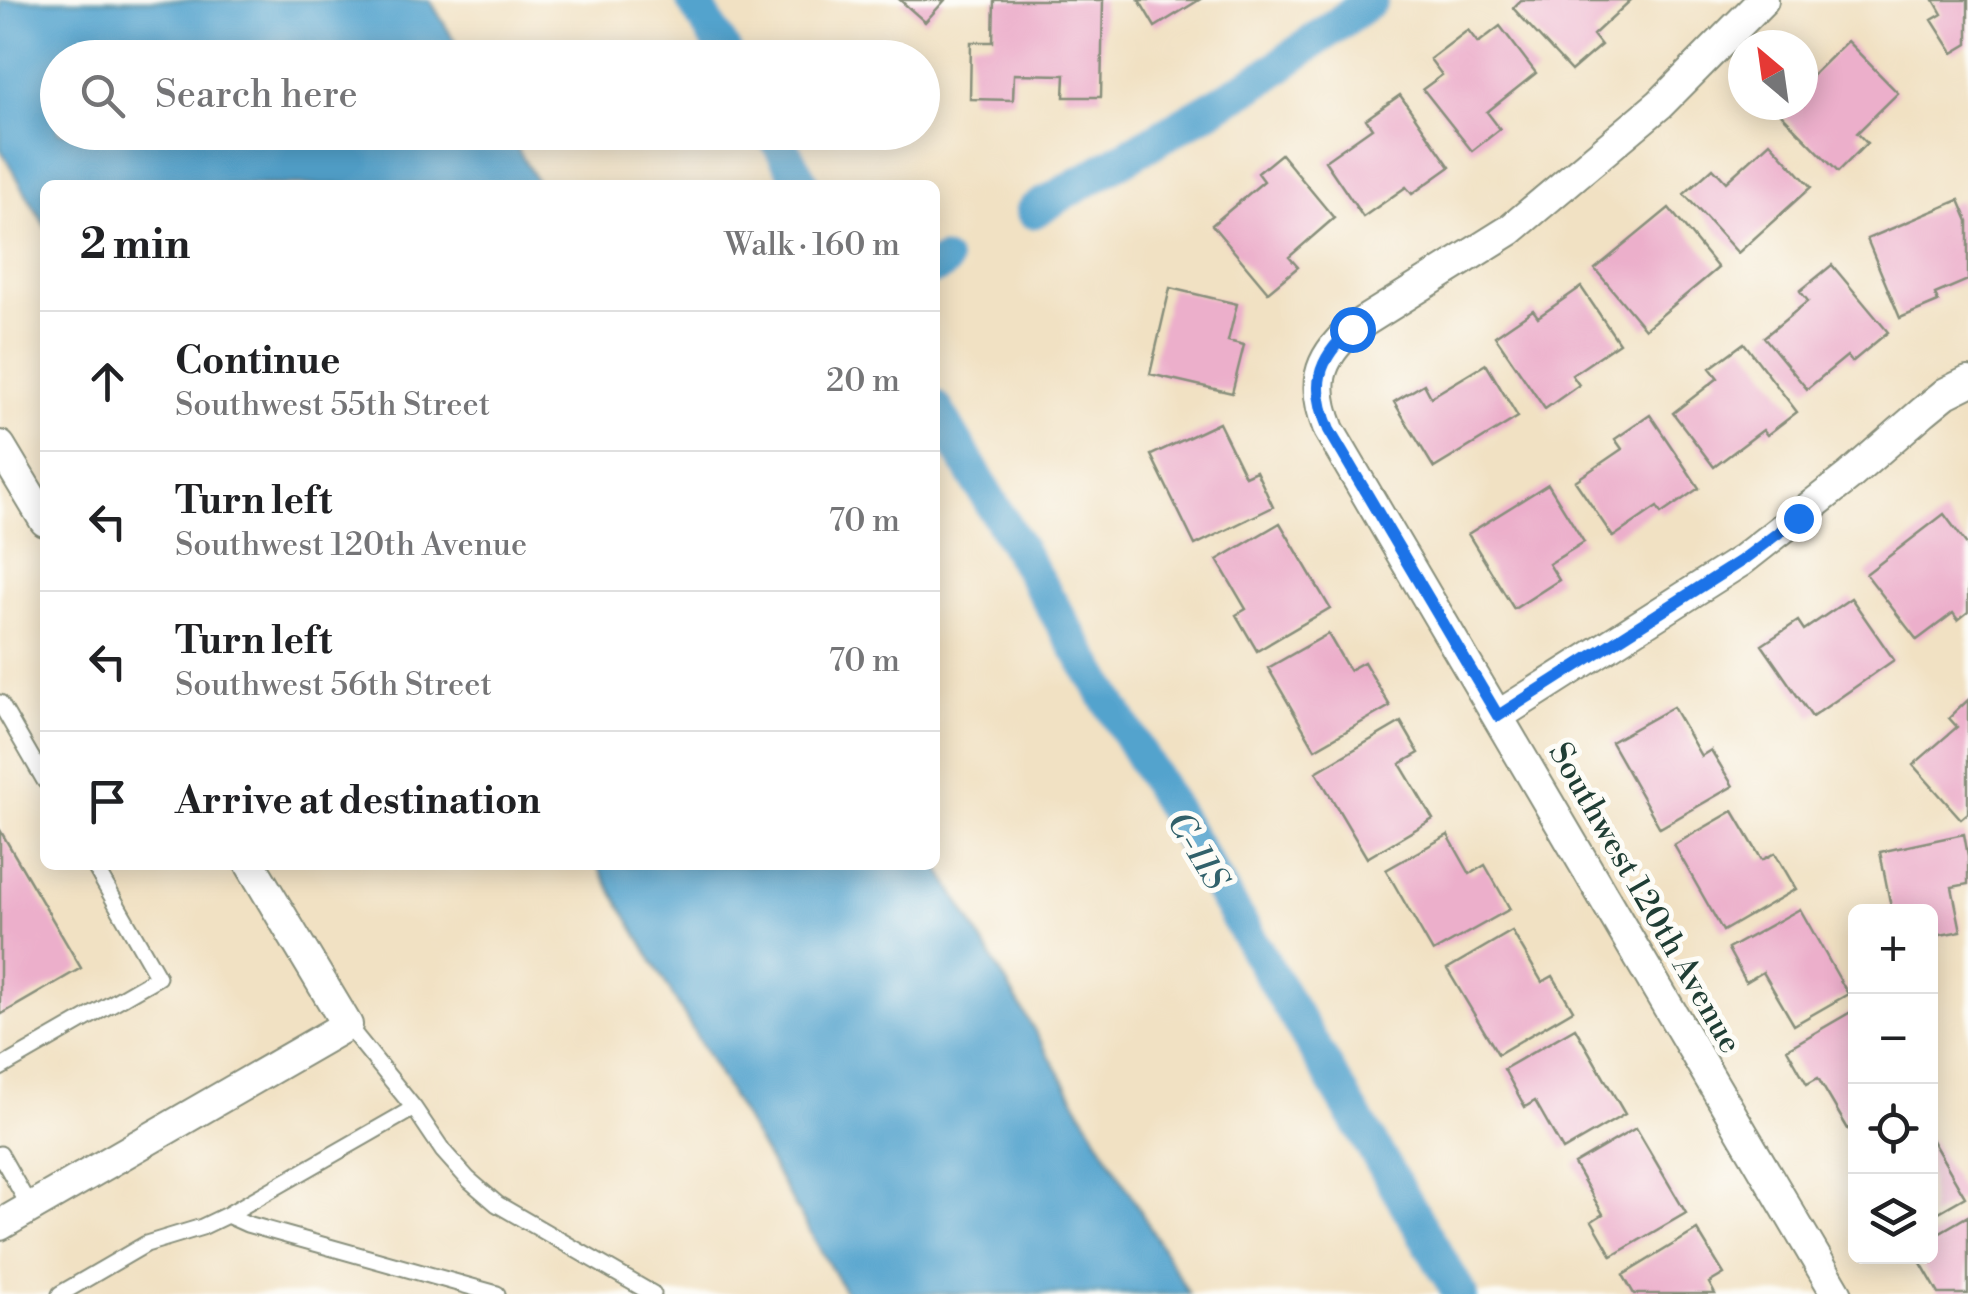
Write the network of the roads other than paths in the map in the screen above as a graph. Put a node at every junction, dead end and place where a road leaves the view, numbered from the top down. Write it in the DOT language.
graph roads {
  1 [pos="1764,0"];
  2 [pos="1968,382"];
  3 [pos="0,446"];
  4 [pos="40,513"];
  5 [pos="0,703"];
  6 [pos="1498,716"];
  7 [pos="40,771"];
  8 [pos="97,870"];
  9 [pos="254,870"];
  10 [pos="347,1025"];
  11 [pos="0,1068"];
  12 [pos="414,1108"];
  13 [pos="0,1154"];
  14 [pos="31,1209"];
  15 [pos="227,1215"];
  16 [pos="0,1225"];
  17 [pos="60,1294"];
  18 [pos="497,1294"];
  19 [pos="653,1294"];
  20 [pos="1838,1294"];
  1 -- 6 [label="street, Southwest 120th Avenue"];
  2 -- 6 [label="street"];
  3 -- 4 [label="street"];
  5 -- 7 [label="lane"];
  6 -- 20 [label="street, Southwest 120th Avenue"];
  8 -- 11 [label="lane"];
  9 -- 10 [label="street"];
  10 -- 12 [label="lane"];
  10 -- 14 [label="street"];
  12 -- 15 [label="lane"];
  12 -- 19 [label="lane"];
  13 -- 14 [label="lane"];
  14 -- 16 [label="street"];
  15 -- 17 [label="lane"];
  15 -- 18 [label="lane"];
}
